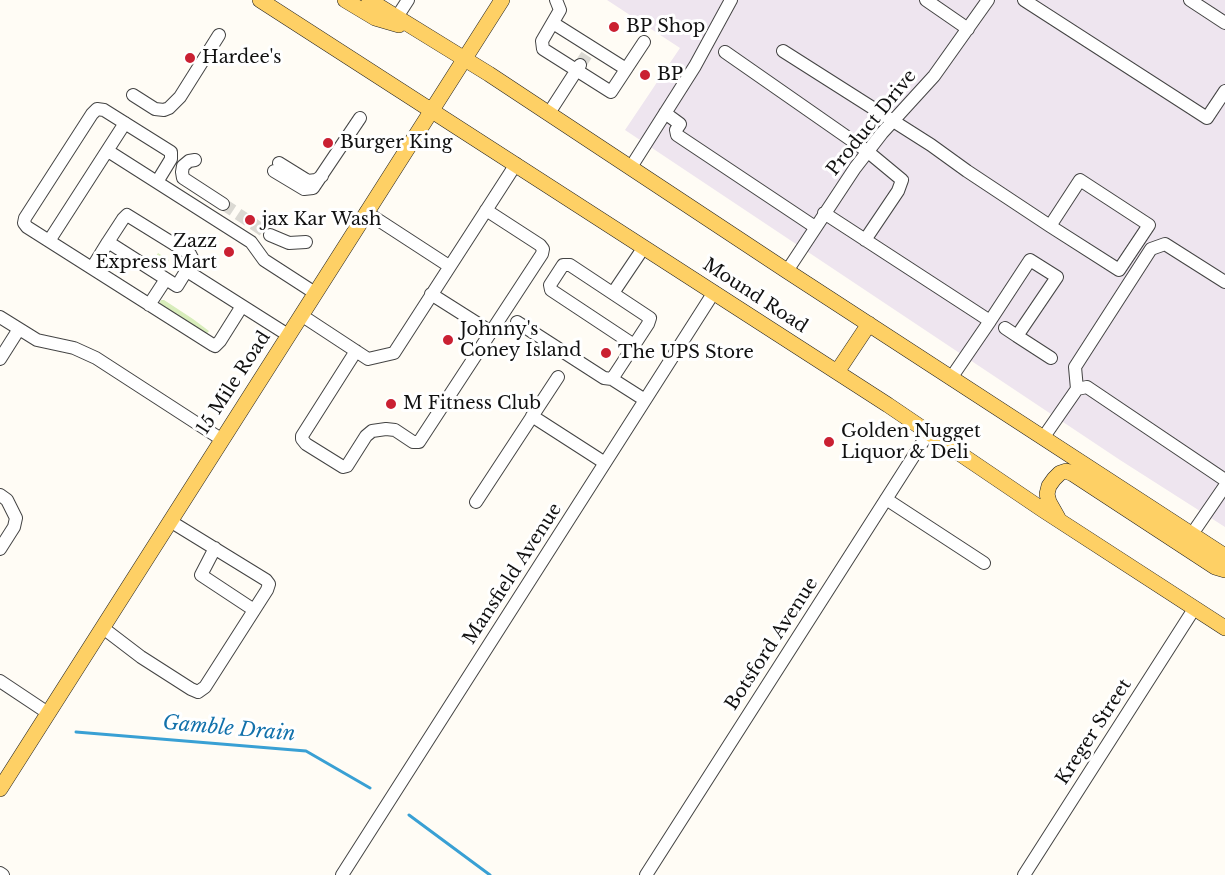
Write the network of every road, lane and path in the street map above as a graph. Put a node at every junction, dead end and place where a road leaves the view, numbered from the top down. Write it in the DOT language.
graph roads {
  1 [pos="260,0"];
  2 [pos="345,0"];
  3 [pos="369,0"];
  4 [pos="408,0"];
  5 [pos="502,0"];
  6 [pos="556,0"];
  7 [pos="731,0"];
  8 [pos="926,0"];
  9 [pos="1024,0"];
  10 [pos="1190,0"];
  11 [pos="986,1"];
  12 [pos="397,17"];
  13 [pos="553,23"];
  14 [pos="1225,23"];
  15 [pos="968,29"];
  16 [pos="417,30"];
  17 [pos="219,35"];
  18 [pos="644,42"];
  19 [pos="783,51"];
  20 [pos="725,52"];
  21 [pos="464,58"];
  22 [pos="578,68"];
  23 [pos="626,69"];
  24 [pos="1225,91"];
  25 [pos="135,92"];
  26 [pos="431,110"];
  27 [pos="549,113"];
  28 [pos="665,113"];
  29 [pos="360,118"];
  30 [pos="893,121"];
  31 [pos="125,123"];
  32 [pos="108,151"];
  33 [pos="867,151"];
  34 [pos="195,160"];
  35 [pos="516,164"];
  36 [pos="277,167"];
  37 [pos="631,167"];
  38 [pos="157,182"];
  39 [pos="223,204"];
  40 [pos="486,210"];
  41 [pos="366,212"];
  42 [pos="824,213"];
  43 [pos="1050,226"];
  44 [pos="815,227"];
  45 [pos="270,235"];
  46 [pos="865,240"];
  47 [pos="50,241"];
  48 [pos="108,242"];
  49 [pos="306,242"];
  50 [pos="644,247"];
  51 [pos="449,266"];
  52 [pos="92,268"];
  53 [pos="187,271"];
  54 [pos="787,271"];
  55 [pos="166,279"];
  56 [pos="1225,282"];
  57 [pos="714,292"];
  58 [pos="315,293"];
  59 [pos="614,293"];
  60 [pos="431,294"];
  61 [pos="149,305"];
  62 [pos="242,306"];
  63 [pos="301,315"];
  64 [pos="0,317"];
  65 [pos="990,321"];
  66 [pos="518,322"];
  67 [pos="869,324"];
  68 [pos="1005,328"];
  69 [pos="19,329"];
  70 [pos="491,332"];
  71 [pos="288,335"];
  72 [pos="1017,336"];
  73 [pos="634,345"];
  74 [pos="356,351"];
  75 [pos="1051,358"];
  76 [pos="0,359"];
  77 [pos="837,372"];
  78 [pos="558,377"];
  79 [pos="951,378"];
  80 [pos="612,379"];
  81 [pos="1077,389"];
  82 [pos="645,400"];
  83 [pos="532,416"];
  84 [pos="929,432"];
  85 [pos="1043,438"];
  86 [pos="221,439"];
  87 [pos="605,463"];
  88 [pos="1225,480"];
  89 [pos="1225,486"];
  90 [pos="0,495"];
  91 [pos="886,499"];
  92 [pos="476,502"];
  93 [pos="170,521"];
  94 [pos="1060,521"];
  95 [pos="1192,534"];
  96 [pos="215,548"];
  97 [pos="0,549"];
  98 [pos="1225,556"];
  99 [pos="984,563"];
  100 [pos="1225,570"];
  101 [pos="1194,609"];
  102 [pos="254,610"];
  103 [pos="103,628"];
  104 [pos="1225,628"];
  105 [pos="0,681"];
  106 [pos="48,713"];
  107 [pos="0,789"];
  108 [pos="342,875"];
  109 [pos="646,875"];
  110 [pos="1024,875"];
  1 -- 26 [label="main road, Mound Road"];
  2 -- 16 [label="main road"];
  3 -- 12 [label="main road"];
  4 -- 12 [label="street"];
  5 -- 21 [label="main road, 15 Mile Road"];
  6 -- 13 [label="street"];
  7 -- 28 [label="street"];
  8 -- 15 [label="street"];
  9 -- 24 [label="street"];
  10 -- 14 [label="street"];
  11 -- 15 [label="street, Product Drive"];
  12 -- 16 [label="main road"];
  13 -- 22 [label="street"];
  13 -- 23 [label="street"];
  15 -- 30 [label="street, Product Drive"];
  16 -- 21 [label="main road"];
  17 -- 25 [label="street"];
  18 -- 23 [label="street"];
  19 -- 30 [label="street"];
  20 -- 33 [label="street"];
  21 -- 26 [label="main road, 15 Mile Road"];
  21 -- 27 [label="main road"];
  22 -- 23 [label="street"];
  22 -- 27 [label="street"];
  26 -- 35 [label="main road, Mound Road"];
  26 -- 41 [label="main road, 15 Mile Road"];
  27 -- 37 [label="main road"];
  28 -- 37 [label="street"];
  28 -- 44 [label="street"];
  29 -- 36 [label="street"];
  30 -- 33 [label="street, Product Drive"];
  30 -- 43 [label="street"];
  31 -- 32 [label="street"];
  31 -- 38 [label="street"];
  31 -- 47 [label="street"];
  32 -- 38 [label="street"];
  32 -- 47 [label="street"];
  33 -- 42 [label="street, Product Drive"];
  33 -- 46 [label="street"];
  34 -- 39 [label="street"];
  35 -- 40 [label="street"];
  35 -- 50 [label="main road, Mound Road"];
  37 -- 54 [label="main road"];
  38 -- 58 [label="street"];
  40 -- 51 [label="street"];
  40 -- 70 [label="street"];
  41 -- 51 [label="street"];
  41 -- 58 [label="main road, 15 Mile Road"];
  42 -- 44 [label="street, Product Drive"];
  42 -- 46 [label="street"];
  43 -- 43 [label="street"];
  44 -- 54 [label="street, Product Drive"];
  45 -- 49 [label="street"];
  46 -- 65 [label="street"];
  47 -- 52 [label="street"];
  48 -- 52 [label="street"];
  48 -- 53 [label="street"];
  48 -- 55 [label="street"];
  50 -- 57 [label="main road, Mound Road"];
  50 -- 59 [label="street"];
  51 -- 60 [label="street"];
  52 -- 61 [label="street"];
  53 -- 55 [label="street"];
  53 -- 62 [label="street"];
  54 -- 67 [label="main road"];
  55 -- 61 [label="street"];
  56 -- 81 [label="street"];
  57 -- 77 [label="main road, Mound Road"];
  57 -- 82 [label="street, Mansfield Avenue"];
  58 -- 63 [label="main road, 15 Mile Road"];
  59 -- 73 [label="street"];
  59 -- 73 [label="street"];
  60 -- 70 [label="street"];
  60 -- 74 [label="street"];
  61 -- 62 [label="street"];
  62 -- 71 [label="street"];
  63 -- 71 [label="main road, 15 Mile Road"];
  63 -- 74 [label="street"];
  64 -- 69 [label="street"];
  65 -- 72 [label="street"];
  65 -- 79 [label="street"];
  66 -- 80 [label="street"];
  67 -- 77 [label="main road"];
  67 -- 79 [label="main road"];
  68 -- 72 [label="street"];
  69 -- 76 [label="street"];
  69 -- 86 [label="street"];
  70 -- 74 [label="street"];
  71 -- 86 [label="main road, 15 Mile Road"];
  72 -- 75 [label="street"];
  73 -- 80 [label="street"];
  77 -- 84 [label="main road, Mound Road"];
  78 -- 83 [label="street"];
  79 -- 85 [label="main road"];
  80 -- 82 [label="street"];
  81 -- 85 [label="street"];
  81 -- 88 [label="street"];
  82 -- 87 [label="street, Mansfield Avenue"];
  83 -- 87 [label="street"];
  83 -- 92 [label="street"];
  84 -- 91 [label="street, Botsford Avenue"];
  84 -- 94 [label="main road, Mound Road"];
  85 -- 95 [label="main road"];
  86 -- 93 [label="main road, 15 Mile Road"];
  87 -- 108 [label="street, Mansfield Avenue"];
  89 -- 95 [label="street"];
  90 -- 97 [label="street"];
  91 -- 99 [label="street"];
  91 -- 109 [label="street, Botsford Avenue"];
  93 -- 96 [label="street"];
  93 -- 103 [label="main road, 15 Mile Road"];
  94 -- 100 [label="main road"];
  94 -- 101 [label="main road, Mound Road"];
  95 -- 98 [label="main road"];
  96 -- 102 [label="street"];
  96 -- 102 [label="street"];
  101 -- 104 [label="main road, Mound Road"];
  101 -- 110 [label="street, Kreger Street"];
  102 -- 103 [label="street"];
  103 -- 106 [label="main road, 15 Mile Road"];
  105 -- 106 [label="street"];
  106 -- 107 [label="main road, 15 Mile Road"];
}
